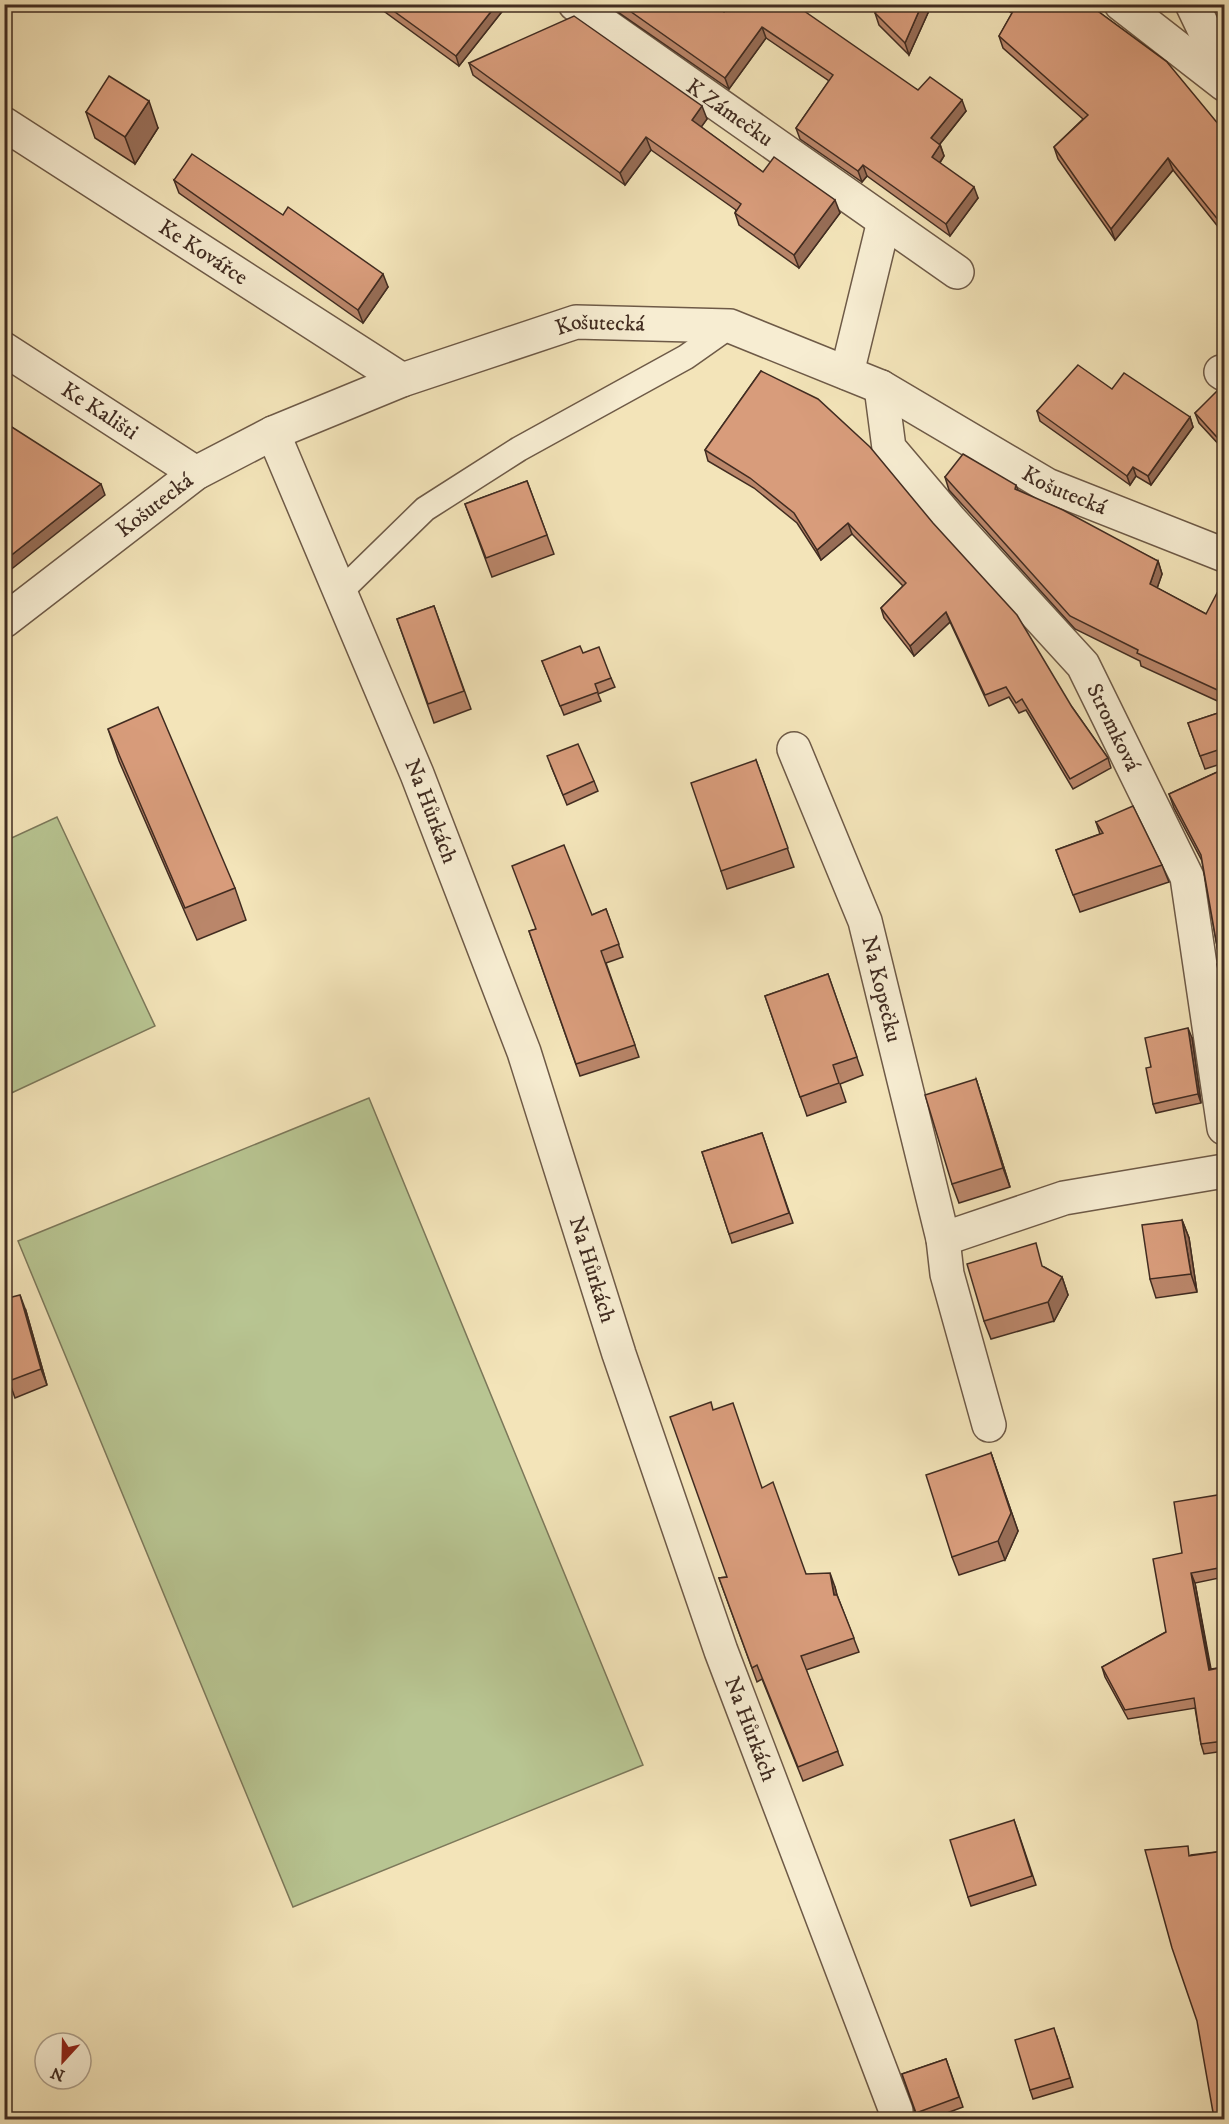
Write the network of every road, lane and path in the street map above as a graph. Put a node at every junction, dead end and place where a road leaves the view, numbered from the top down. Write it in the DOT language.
graph roads {
  1 [pos="575,4"];
  2 [pos="1121,4"];
  3 [pos="1192,4"];
  4 [pos="1224,71"];
  5 [pos="1224,84"];
  6 [pos="4,124"];
  7 [pos="884,221"];
  8 [pos="957,272"];
  9 [pos="730,326"];
  10 [pos="4,349"];
  11 [pos="847,374"];
  12 [pos="402,380"];
  13 [pos="881,387"];
  14 [pos="273,433"];
  15 [pos="196,473"];
  16 [pos="1224,555"];
  17 [pos="340,592"];
  18 [pos="7,613"];
  19 [pos="794,749"];
  20 [pos="1224,1128"];
  21 [pos="1224,1171"];
  22 [pos="943,1239"];
  23 [pos="989,1425"];
  24 [pos="896,2111"];
  1 -- 7 [label="street, K Zámečku"];
  2 -- 5 [label="street"];
  3 -- 4 [label="street"];
  6 -- 12 [label="street, Ke Kovářce"];
  7 -- 8 [label="street, K Zámečku"];
  7 -- 11 [label="street"];
  9 -- 11 [label="street, Košutecká"];
  9 -- 12 [label="street, Košutecká"];
  9 -- 17 [label="lane"];
  10 -- 15 [label="street, Ke Kališti"];
  11 -- 13 [label="street, Košutecká"];
  12 -- 14 [label="street, Košutecká"];
  13 -- 16 [label="street, Košutecká"];
  13 -- 20 [label="street, Stromková"];
  14 -- 15 [label="street, Košutecká"];
  14 -- 17 [label="street, Na Hůrkách"];
  15 -- 18 [label="street, Košutecká"];
  17 -- 24 [label="street, Na Hůrkách"];
  19 -- 22 [label="street, Na Kopečku"];
  21 -- 22 [label="street"];
  22 -- 23 [label="street, Na Kopečku"];
}
